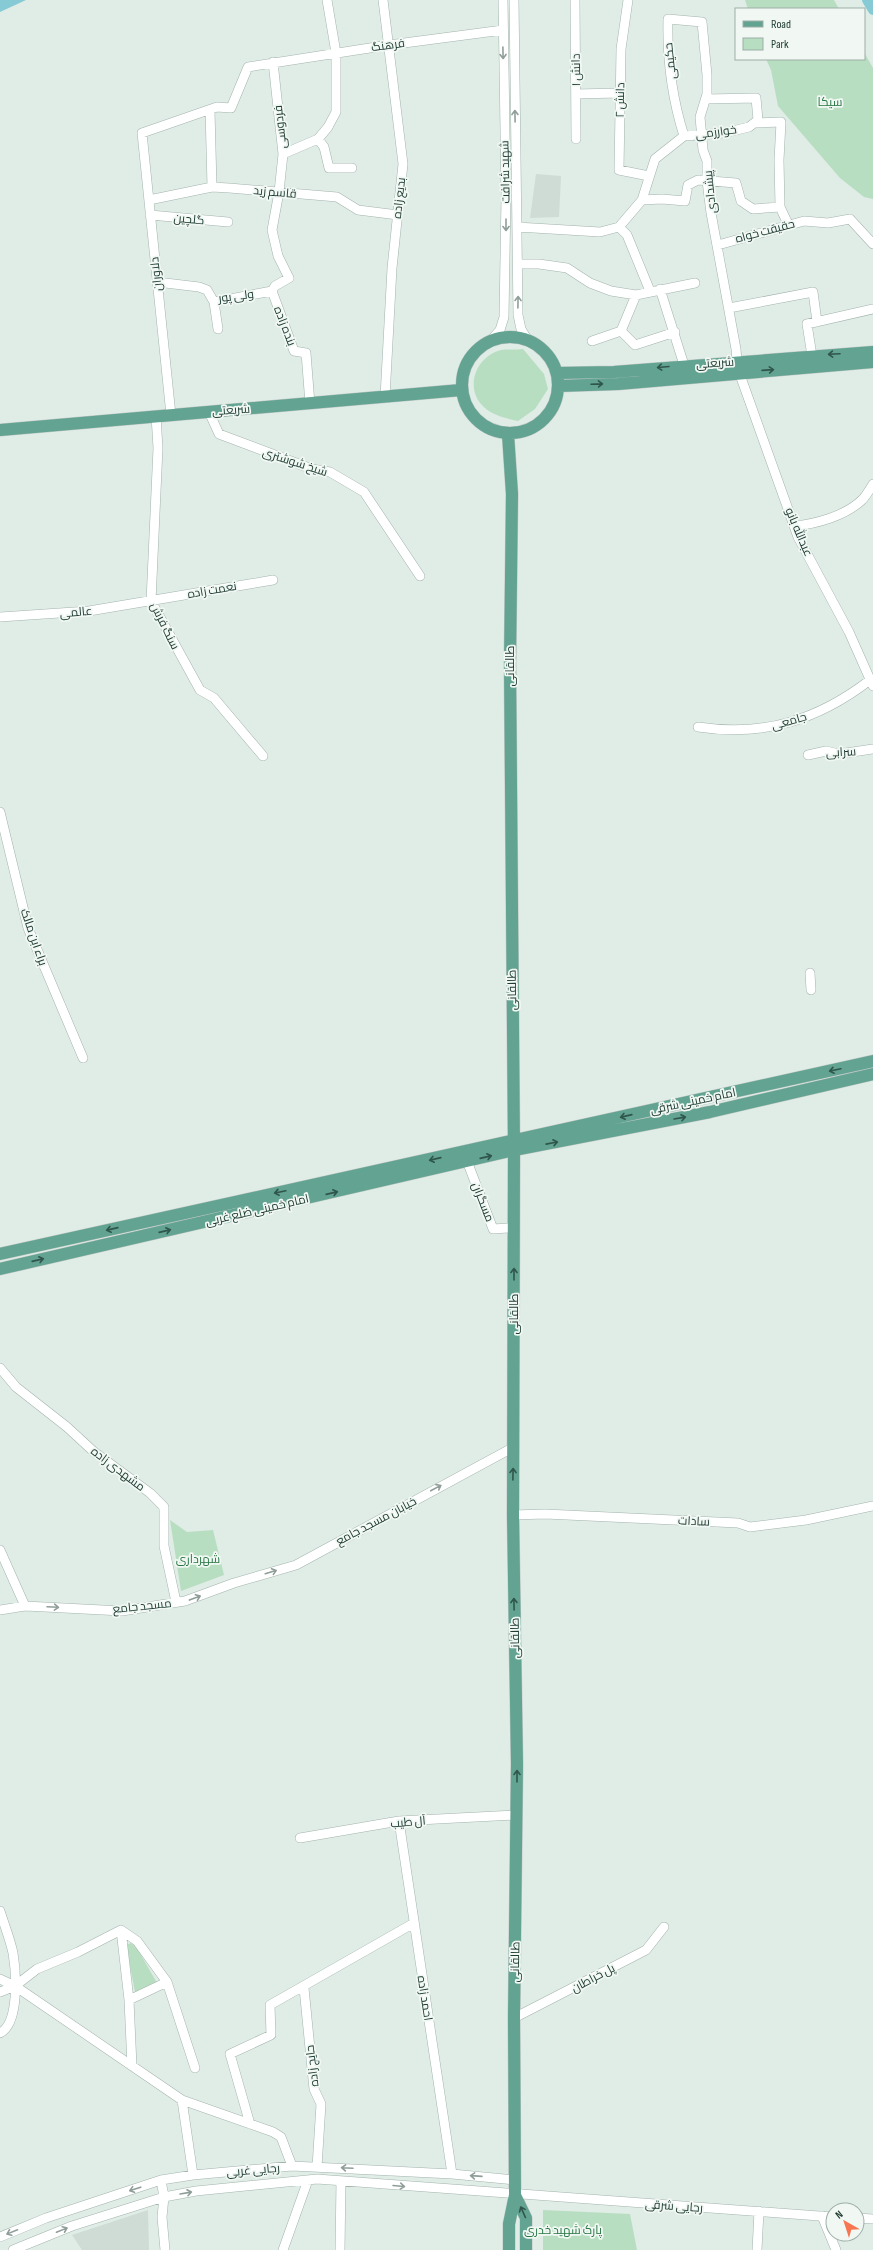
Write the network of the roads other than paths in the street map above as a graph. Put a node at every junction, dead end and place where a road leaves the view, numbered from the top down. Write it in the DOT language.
graph roads {
  1 [pos="327,0"];
  2 [pos="383,0"];
  3 [pos="503,0"];
  4 [pos="514,0"];
  5 [pos="575,0"];
  6 [pos="628,0"];
  7 [pos="702,22"];
  8 [pos="503,30"];
  9 [pos="389,44"];
  10 [pos="336,53"];
  11 [pos="273,62"];
  12 [pos="619,93"];
  13 [pos="576,94"];
  14 [pos="706,99"];
  15 [pos="210,110"];
  16 [pos="755,123"];
  17 [pos="684,136"];
  18 [pos="701,136"];
  19 [pos="318,139"];
  20 [pos="576,139"];
  21 [pos="282,154"];
  22 [pos="352,168"];
  23 [pos="649,176"];
  24 [pos="707,181"];
  25 [pos="212,187"];
  26 [pos="279,192"];
  27 [pos="148,200"];
  28 [pos="642,200"];
  29 [pos="780,207"];
  30 [pos="150,215"];
  31 [pos="398,215"];
  32 [pos="228,222"];
  33 [pos="788,224"];
  34 [pos="517,227"];
  35 [pos="619,227"];
  36 [pos="873,244"];
  37 [pos="718,245"];
  38 [pos="518,264"];
  39 [pos="157,282"];
  40 [pos="695,283"];
  41 [pos="660,289"];
  42 [pos="272,291"];
  43 [pos="650,291"];
  44 [pos="636,295"];
  45 [pos="214,302"];
  46 [pos="729,308"];
  47 [pos="873,309"];
  48 [pos="817,322"];
  49 [pos="218,329"];
  50 [pos="621,331"];
  51 [pos="675,332"];
  52 [pos="527,339"];
  53 [pos="491,340"];
  54 [pos="592,341"];
  55 [pos="873,352"];
  56 [pos="812,356"];
  57 [pos="873,362"];
  58 [pos="684,365"];
  59 [pos="738,367"];
  60 [pos="558,373"];
  61 [pos="558,386"];
  62 [pos="461,390"];
  63 [pos="385,397"];
  64 [pos="310,404"];
  65 [pos="209,412"];
  66 [pos="171,415"];
  67 [pos="156,416"];
  68 [pos="0,430"];
  69 [pos="508,434"];
  70 [pos="873,484"];
  71 [pos="794,526"];
  72 [pos="420,576"];
  73 [pos="273,580"];
  74 [pos="152,601"];
  75 [pos="0,618"];
  76 [pos="872,683"];
  77 [pos="698,727"];
  78 [pos="873,749"];
  79 [pos="808,755"];
  80 [pos="263,756"];
  81 [pos="0,812"];
  82 [pos="810,973"];
  83 [pos="811,990"];
  84 [pos="83,1058"];
  85 [pos="873,1061"];
  86 [pos="873,1074"];
  87 [pos="514,1145"];
  88 [pos="467,1161"];
  89 [pos="508,1228"];
  90 [pos="0,1254"];
  91 [pos="0,1269"];
  92 [pos="0,1368"];
  93 [pos="514,1447"];
  94 [pos="873,1506"];
  95 [pos="513,1515"];
  96 [pos="0,1550"];
  97 [pos="234,1584"];
  98 [pos="176,1602"];
  99 [pos="25,1606"];
  100 [pos="0,1610"];
  101 [pos="517,1815"];
  102 [pos="399,1821"];
  103 [pos="300,1838"];
  104 [pos="0,1911"];
  105 [pos="414,1923"];
  106 [pos="664,1927"];
  107 [pos="121,1930"];
  108 [pos="0,1979"];
  109 [pos="167,1982"];
  110 [pos="15,1986"];
  111 [pos="304,1988"];
  112 [pos="0,1992"];
  113 [pos="129,2000"];
  114 [pos="514,2018"];
  115 [pos="0,2032"];
  116 [pos="132,2066"];
  117 [pos="195,2068"];
  118 [pos="182,2100"];
  119 [pos="250,2124"];
  120 [pos="292,2166"];
  121 [pos="317,2166"];
  122 [pos="452,2174"];
  123 [pos="193,2175"];
  124 [pos="161,2180"];
  125 [pos="308,2180"];
  126 [pos="515,2180"];
  127 [pos="340,2181"];
  128 [pos="515,2195"];
  129 [pos="164,2197"];
  130 [pos="759,2211"];
  131 [pos="822,2216"];
  132 [pos="825,2216"];
  133 [pos="0,2237"];
  134 [pos="13,2250"];
  135 [pos="165,2250"];
  136 [pos="283,2250"];
  137 [pos="340,2250"];
  138 [pos="509,2250"];
  139 [pos="526,2250"];
  140 [pos="757,2250"];
  141 [pos="836,2250"];
  1 -- 10 [label="street"];
  2 -- 9 [label="street, بدیع زاده"];
  3 -- 8 [label="street, شهید شرافت"];
  34 -- 4 [label="street, شهید شرافت, one-way"];
  5 -- 13 [label="street, دانش ۱"];
  6 -- 12 [label="street, دانش ۲"];
  7 -- 14 [label="street, پیشدادی"];
  7 -- 17 [label="street, حکیمی"];
  8 -- 9 [label="street, فرهنگ"];
  8 -- 53 [label="street, شهید شرافت, one-way"];
  9 -- 10 [label="street, فرهنگ"];
  9 -- 31 [label="street, بدیع زاده"];
  10 -- 11 [label="street, فرهنگ"];
  10 -- 19 [label="street"];
  11 -- 15 [label="street, فرهنگ"];
  11 -- 21 [label="street, فردوسی"];
  12 -- 13 [label="street"];
  12 -- 23 [label="street, دانش ۲"];
  13 -- 20 [label="street, دانش ۱"];
  14 -- 16 [label="street"];
  14 -- 18 [label="street, پیشدادی"];
  15 -- 25 [label="street"];
  15 -- 27 [label="street, دلاوران"];
  16 -- 18 [label="street, خوارزمی"];
  16 -- 29 [label="street, خوارزمی"];
  17 -- 18 [label="street, خوارزمی"];
  17 -- 23 [label="street, خوارزمی"];
  18 -- 24 [label="street, پیشدادی"];
  19 -- 21 [label="street"];
  19 -- 22 [label="street"];
  21 -- 26 [label="street, فردوسی"];
  23 -- 28 [label="street, خوارزمی"];
  24 -- 28 [label="street"];
  24 -- 29 [label="street"];
  24 -- 37 [label="street, پیشدادی"];
  25 -- 26 [label="street, قاسم زید"];
  25 -- 27 [label="street, قاسم زید"];
  26 -- 31 [label="street, قاسم زید"];
  26 -- 42 [label="street, فردوسی"];
  27 -- 30 [label="street, دلاوران"];
  28 -- 35 [label="street"];
  29 -- 33 [label="street"];
  30 -- 32 [label="street, گلچین"];
  30 -- 39 [label="street, دلاوران"];
  31 -- 63 [label="street, بدیع زاده"];
  33 -- 36 [label="street, حقیقت خواه"];
  33 -- 37 [label="street, حقیقت خواه"];
  34 -- 35 [label="street"];
  34 -- 38 [label="street, شهید شرافت"];
  35 -- 43 [label="street"];
  37 -- 46 [label="street, پیشدادی"];
  38 -- 44 [label="street"];
  52 -- 38 [label="street, شهید شرافت, one-way"];
  39 -- 45 [label="street, ولی پور"];
  39 -- 66 [label="street, دلاوران"];
  40 -- 41 [label="street"];
  41 -- 43 [label="street"];
  41 -- 51 [label="street"];
  42 -- 45 [label="street, ولی پور"];
  42 -- 64 [label="street, بنده زاده"];
  43 -- 44 [label="street"];
  44 -- 50 [label="street"];
  45 -- 49 [label="street"];
  46 -- 48 [label="street"];
  46 -- 59 [label="street, پیشدادی"];
  47 -- 48 [label="street"];
  48 -- 56 [label="street"];
  50 -- 51 [label="street"];
  50 -- 54 [label="street"];
  51 -- 58 [label="street"];
  52 -- 53 [label="main road"];
  52 -- 60 [label="main road"];
  53 -- 62 [label="main road"];
  55 -- 56 [label="main road, شریعتی, one-way"];
  56 -- 59 [label="main road, شریعتی"];
  59 -- 57 [label="main road, شریعتی, one-way"];
  58 -- 59 [label="main road, شریعتی"];
  58 -- 60 [label="main road, شریعتی, one-way"];
  61 -- 59 [label="main road, شریعتی, one-way"];
  59 -- 71 [label="street, عبدالله بانو"];
  60 -- 61 [label="main road"];
  61 -- 69 [label="main road"];
  62 -- 63 [label="main road, شریعتی"];
  62 -- 69 [label="main road"];
  63 -- 64 [label="main road, شریعتی"];
  64 -- 65 [label="main road, شریعتی"];
  65 -- 66 [label="main road, شریعتی"];
  65 -- 72 [label="street, شیخ شوشتری"];
  66 -- 67 [label="main road, شریعتی"];
  67 -- 68 [label="main road, شریعتی"];
  67 -- 74 [label="street, سنگ فرش"];
  69 -- 87 [label="main road, طالقانی"];
  70 -- 71 [label="street"];
  71 -- 76 [label="street, عبدالله بانو"];
  73 -- 74 [label="street, نعمت زاده"];
  74 -- 75 [label="street, عالمی"];
  74 -- 80 [label="street, سنگ فرش"];
  76 -- 77 [label="street, جامعی"];
  78 -- 79 [label="street, سرابی"];
  81 -- 84 [label="street, براء ابن مالک"];
  82 -- 83 [label="street"];
  85 -- 87 [label="main road, امام خمینی شرقی, one-way"];
  87 -- 86 [label="main road, امام خمینی شرقی, one-way"];
  88 -- 87 [label="main road, امام خمینی ضلع غربی, one-way"];
  87 -- 90 [label="main road, امام خمینی ضلع غربی, one-way"];
  93 -- 87 [label="main road, طالقانی, one-way"];
  88 -- 89 [label="street, مسگران"];
  91 -- 88 [label="main road, امام خمینی ضلع غربی, one-way"];
  92 -- 98 [label="street, مشهدی زاده"];
  95 -- 93 [label="main road, طالقانی, one-way"];
  97 -- 93 [label="street, خیابان مسجد جامع, one-way"];
  94 -- 95 [label="street, سادات"];
  101 -- 95 [label="main road, طالقانی, one-way"];
  96 -- 99 [label="street"];
  98 -- 97 [label="street, مسجد جامع, one-way"];
  99 -- 98 [label="street, مسجد جامع, one-way"];
  99 -- 100 [label="street, مسجد جامع"];
  101 -- 102 [label="street, آل طیب"];
  101 -- 114 [label="main road, طالقانی"];
  102 -- 103 [label="street, آل طیب"];
  102 -- 105 [label="street, احمد زاده"];
  104 -- 110 [label="street"];
  105 -- 111 [label="street"];
  105 -- 122 [label="street, احمد زاده"];
  106 -- 114 [label="street, پل خراطان"];
  107 -- 109 [label="street"];
  107 -- 110 [label="street"];
  107 -- 113 [label="street"];
  108 -- 110 [label="street"];
  109 -- 113 [label="street"];
  109 -- 117 [label="street"];
  110 -- 112 [label="street"];
  110 -- 115 [label="street"];
  110 -- 116 [label="street"];
  111 -- 119 [label="street"];
  111 -- 121 [label="street, حایج زاده"];
  113 -- 116 [label="street"];
  114 -- 126 [label="main road, طالقانی"];
  116 -- 118 [label="street"];
  118 -- 119 [label="street"];
  118 -- 123 [label="street"];
  119 -- 120 [label="street"];
  120 -- 121 [label="street, رجایی غربی"];
  120 -- 123 [label="street, رجایی غربی"];
  122 -- 121 [label="street, رجایی غربی, one-way"];
  126 -- 122 [label="street, رجایی غربی, one-way"];
  123 -- 124 [label="street, رجایی غربی"];
  124 -- 129 [label="street"];
  124 -- 133 [label="street, رجایی غربی, one-way"];
  125 -- 127 [label="street, رجایی غربی"];
  129 -- 125 [label="street, رجایی غربی, one-way"];
  125 -- 136 [label="street"];
  126 -- 128 [label="main road, طالقانی"];
  127 -- 128 [label="street, رجایی غربی, one-way"];
  127 -- 137 [label="street"];
  128 -- 130 [label="street, رجایی شرقی"];
  128 -- 138 [label="main road, طالقانی"];
  139 -- 128 [label="main road, طالقانی, one-way"];
  134 -- 129 [label="street, رجایی غربی, one-way"];
  129 -- 135 [label="street"];
  130 -- 131 [label="street, رجایی شرقی"];
  130 -- 140 [label="street"];
  131 -- 132 [label="street, رجایی شرقی"];
  131 -- 141 [label="street"];
}
